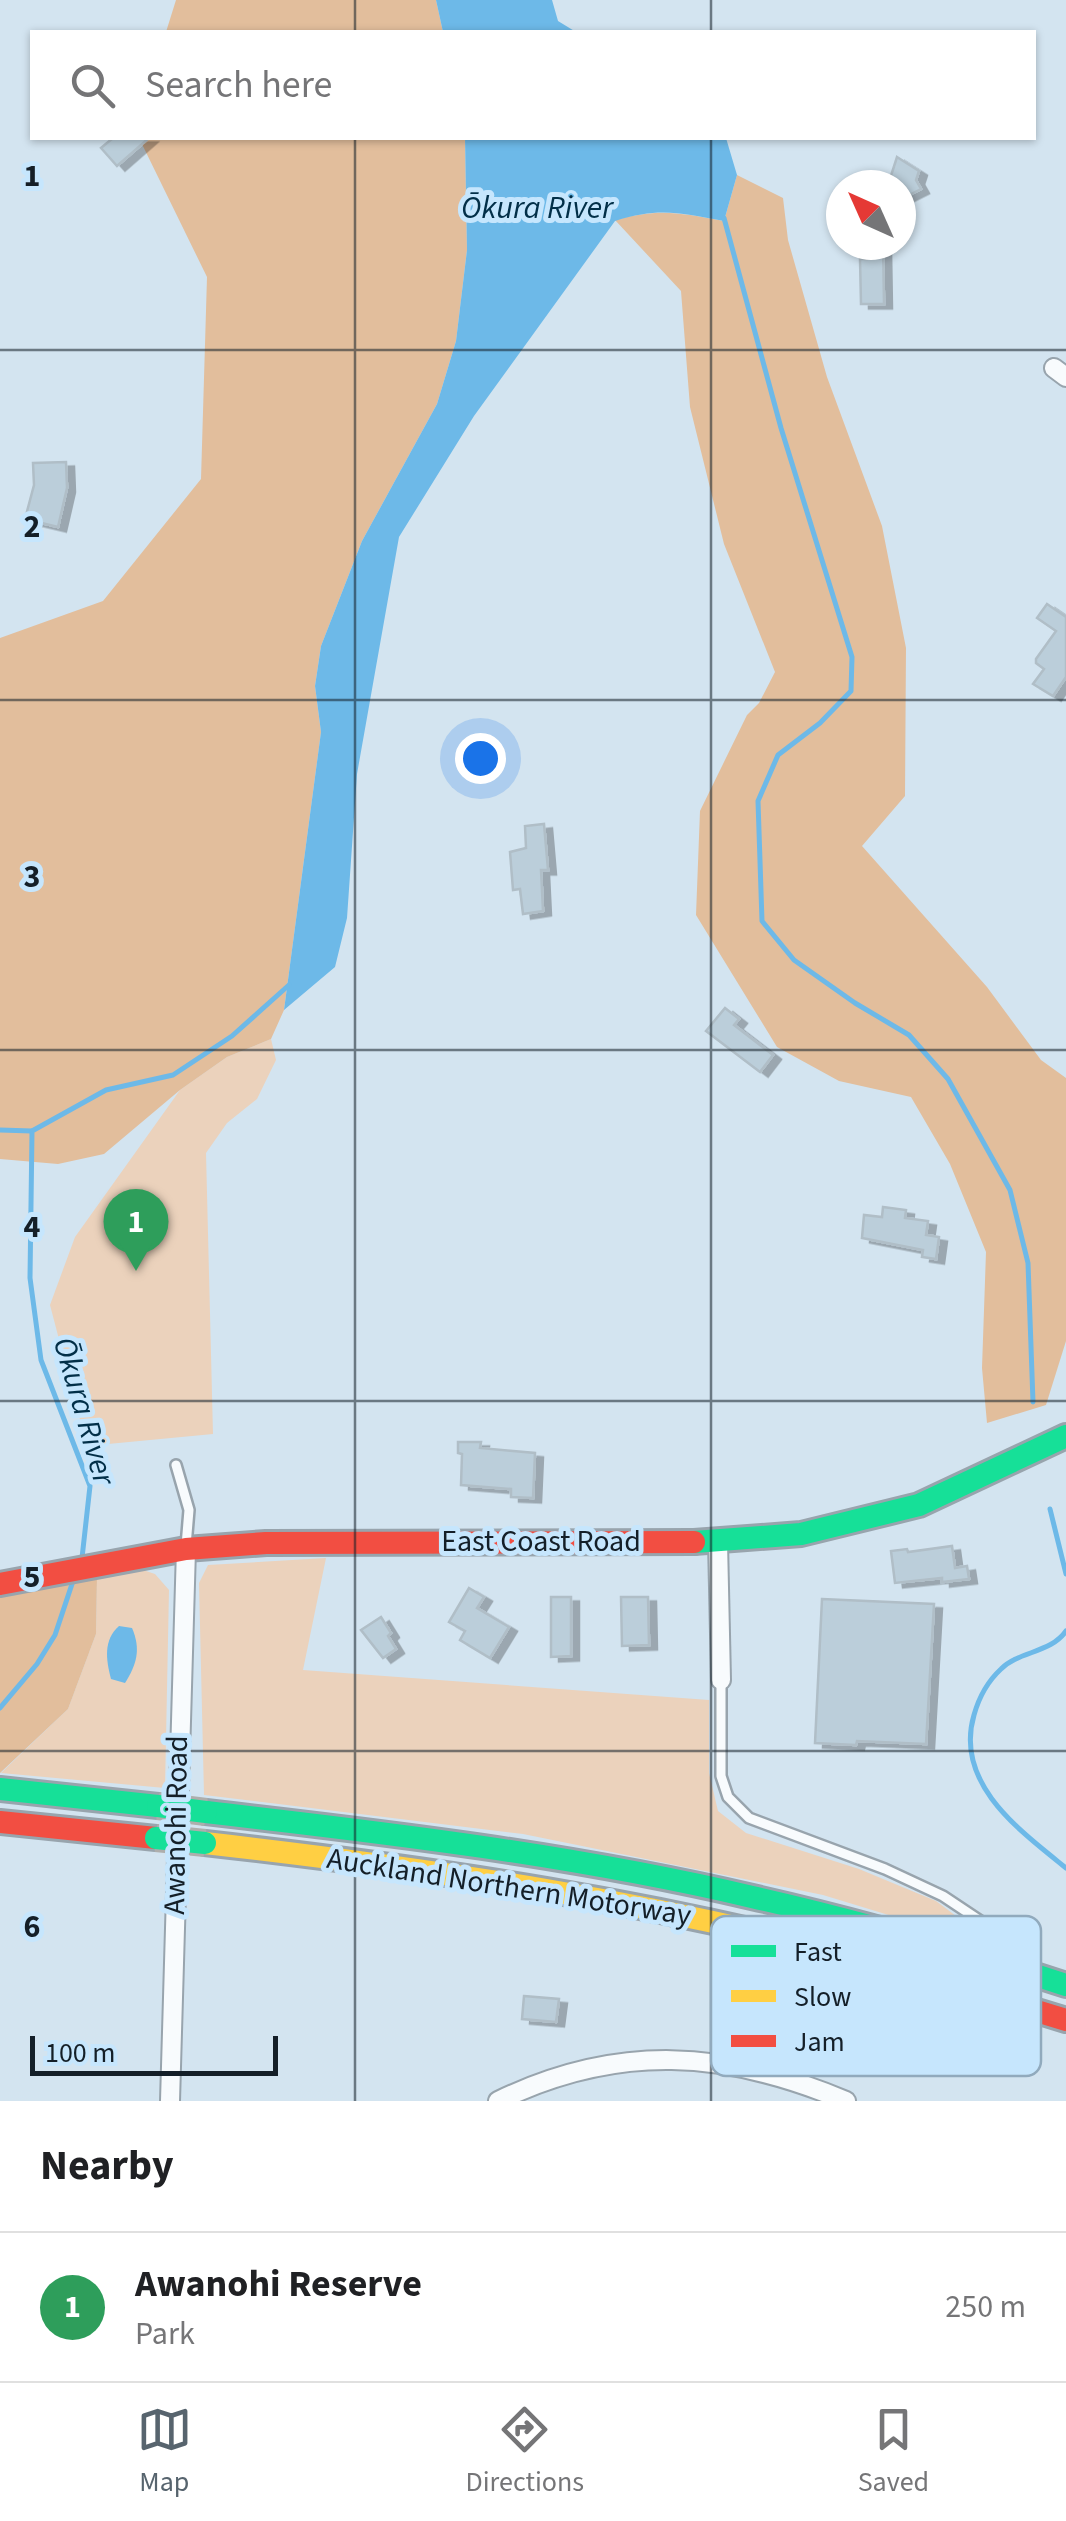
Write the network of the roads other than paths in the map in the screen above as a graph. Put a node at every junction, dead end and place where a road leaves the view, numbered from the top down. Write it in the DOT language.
graph roads {
  1 [pos="1066,1436"];
  2 [pos="176,1465"];
  3 [pos="718,1542"];
  4 [pos="186,1549"];
  5 [pos="0,1584"];
  6 [pos="721,1680"];
  7 [pos="0,1788"];
  8 [pos="0,1822"];
  9 [pos="824,1916"];
  10 [pos="973,1916"];
  11 [pos="711,1921"];
  12 [pos="1041,2013"];
  13 [pos="1066,2020"];
  14 [pos="711,2063"];
  15 [pos="777,2076"];
  16 [pos="170,2101"];
  17 [pos="498,2101"];
  18 [pos="846,2101"];
  1 -- 3 [label="main road, East Coast Road"];
  2 -- 4 [label="lane"];
  3 -- 4 [label="main road, East Coast Road"];
  3 -- 6 [label="street"];
  4 -- 5 [label="main road, East Coast Road"];
  4 -- 16 [label="street, Awanohi Road"];
  6 -- 10 [label="lane"];
  7 -- 9 [label="main road, Auckland Northern Motorway, bridge"];
  8 -- 11 [label="main road, Auckland Northern Motorway, bridge"];
  12 -- 13 [label="main road, Auckland Northern Motorway, bridge"];
  14 -- 17 [label="street"];
  15 -- 18 [label="street"];
}
